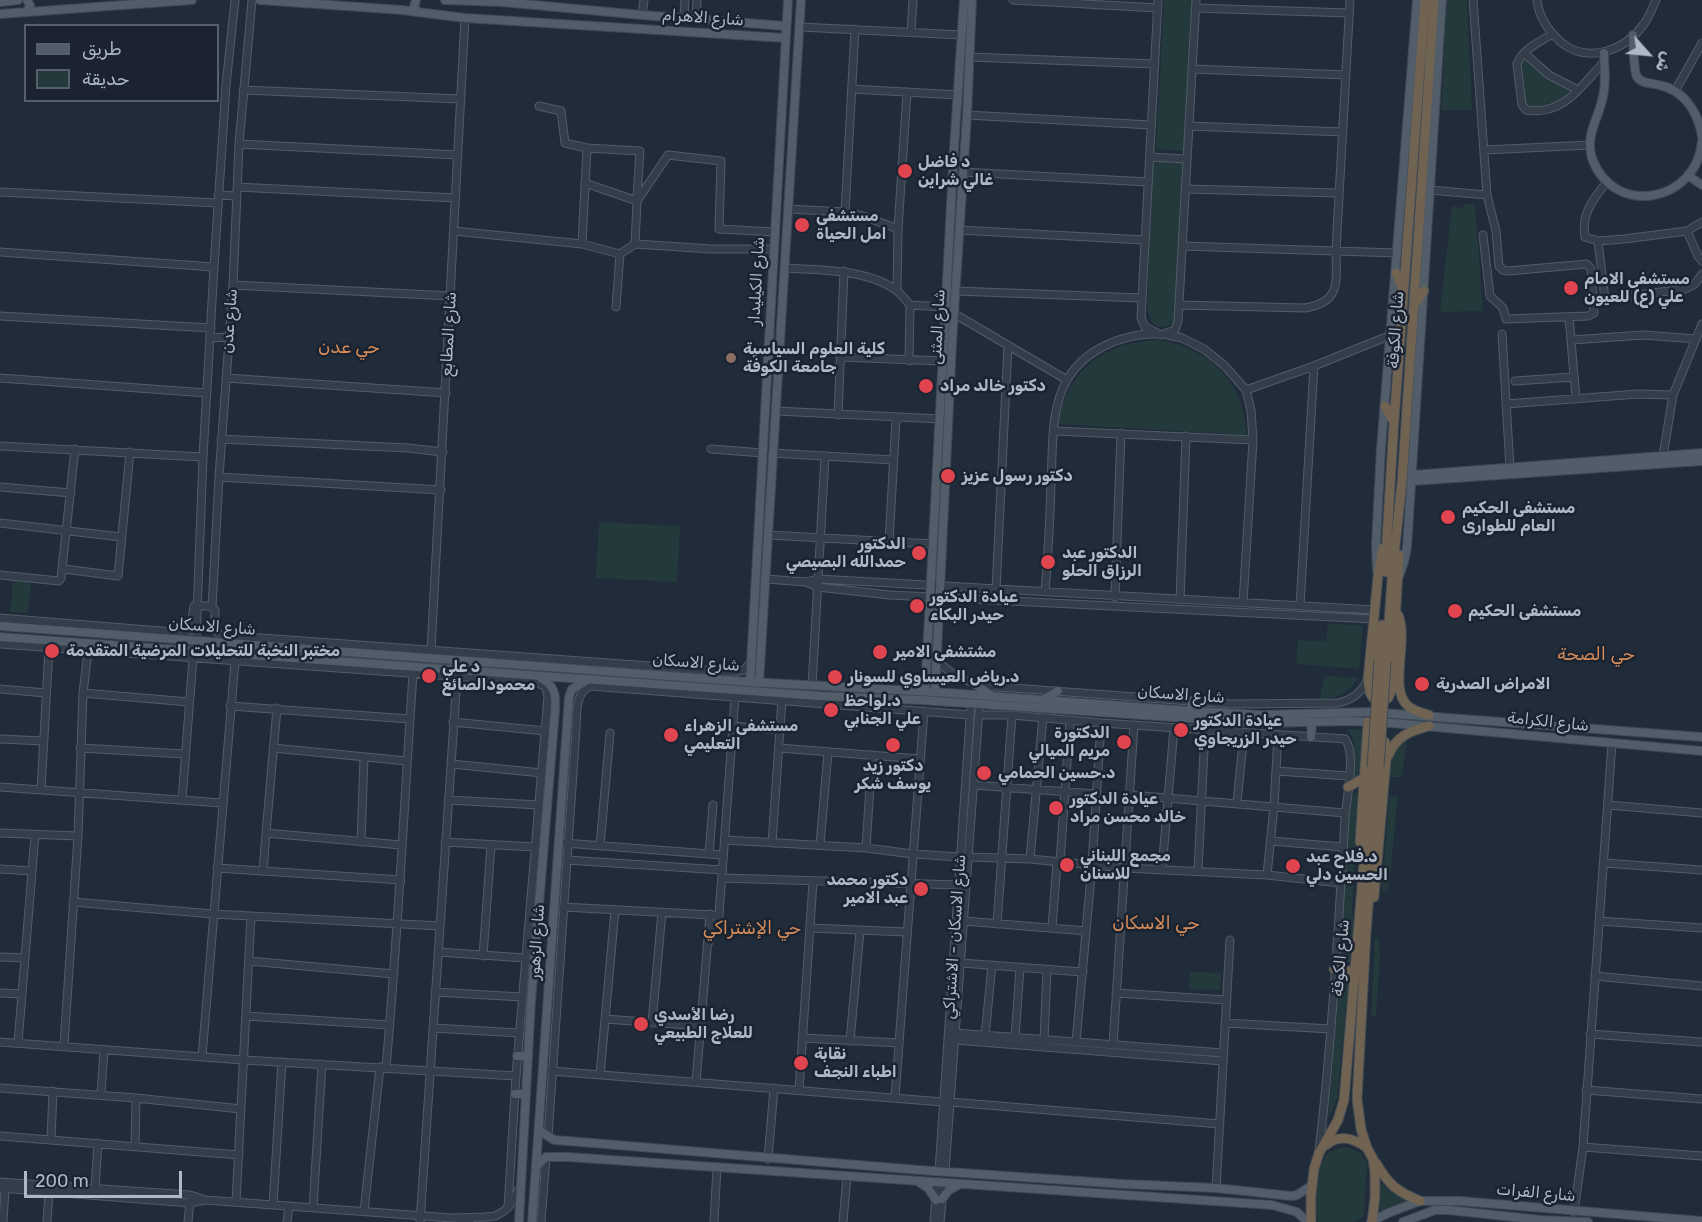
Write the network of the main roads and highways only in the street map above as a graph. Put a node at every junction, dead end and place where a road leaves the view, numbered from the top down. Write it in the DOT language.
graph roads {
  1 [pos="18,0"];
  2 [pos="27,0"];
  3 [pos="38,0"];
  4 [pos="192,0"];
  5 [pos="260,0"];
  6 [pos="406,0"];
  7 [pos="416,0"];
  8 [pos="445,0"];
  9 [pos="788,0"];
  10 [pos="801,0"];
  11 [pos="964,0"];
  12 [pos="972,0"];
  13 [pos="1417,0"];
  14 [pos="1425,0"];
  15 [pos="1434,0"];
  16 [pos="1443,0"];
  17 [pos="460,1"];
  18 [pos="502,1"];
  19 [pos="0,2"];
  20 [pos="538,3"];
  21 [pos="402,10"];
  22 [pos="587,10"];
  23 [pos="40,11"];
  24 [pos="603,11"];
  25 [pos="27,12"];
  26 [pos="418,12"];
  27 [pos="0,14"];
  28 [pos="735,21"];
  29 [pos="587,26"];
  30 [pos="601,26"];
  31 [pos="786,26"];
  32 [pos="1423,26"];
  33 [pos="1633,34"];
  34 [pos="734,35"];
  35 [pos="785,38"];
  36 [pos="1440,41"];
  37 [pos="1604,58"];
  38 [pos="965,135"];
  39 [pos="955,136"];
  40 [pos="1702,136"];
  41 [pos="1702,141"];
  42 [pos="954,149"];
  43 [pos="964,150"];
  44 [pos="1699,167"];
  45 [pos="1689,176"];
  46 [pos="1702,185"];
  47 [pos="772,268"];
  48 [pos="1396,273"];
  49 [pos="1404,291"];
  50 [pos="1424,291"];
  51 [pos="782,307"];
  52 [pos="1413,307"];
  53 [pos="948,332"];
  54 [pos="770,339"];
  55 [pos="780,339"];
  56 [pos="947,343"];
  57 [pos="1385,406"];
  58 [pos="1394,422"];
  59 [pos="1702,453"];
  60 [pos="1680,458"];
  61 [pos="1702,460"];
  62 [pos="1412,478"];
  63 [pos="1392,536"];
  64 [pos="1378,576"];
  65 [pos="1399,576"];
  66 [pos="936,586"];
  67 [pos="935,597"];
  68 [pos="1396,612"];
  69 [pos="0,626"];
  70 [pos="0,637"];
  71 [pos="387,654"];
  72 [pos="408,656"];
  73 [pos="751,662"];
  74 [pos="760,662"];
  75 [pos="386,665"];
  76 [pos="410,670"];
  77 [pos="538,677"];
  78 [pos="593,679"];
  79 [pos="975,684"];
  80 [pos="758,689"];
  81 [pos="925,691"];
  82 [pos="935,692"];
  83 [pos="1058,692"];
  84 [pos="992,696"];
  85 [pos="1043,700"];
  86 [pos="1348,700"];
  87 [pos="1348,711"];
  88 [pos="1391,713"];
  89 [pos="1429,715"];
  90 [pos="1368,717"];
  91 [pos="1100,718"];
  92 [pos="1240,718"];
  93 [pos="1261,719"];
  94 [pos="1087,722"];
  95 [pos="1312,722"];
  96 [pos="1511,722"];
  97 [pos="1390,723"];
  98 [pos="1537,724"];
  99 [pos="1429,726"];
  100 [pos="1512,733"];
  101 [pos="1536,735"];
  102 [pos="1701,735"];
  103 [pos="1311,737"];
  104 [pos="1367,739"];
  105 [pos="553,750"];
  106 [pos="1702,751"];
  107 [pos="1379,765"];
  108 [pos="564,768"];
  109 [pos="1364,778"];
  110 [pos="1348,787"];
  111 [pos="1363,926"];
  112 [pos="1334,969"];
  113 [pos="1356,972"];
  114 [pos="532,985"];
  115 [pos="548,987"];
  116 [pos="530,1014"];
  117 [pos="546,1014"];
  118 [pos="517,1056"];
  119 [pos="528,1056"];
  120 [pos="514,1094"];
  121 [pos="526,1094"];
  122 [pos="539,1130"];
  123 [pos="592,1143"];
  124 [pos="1321,1150"];
  125 [pos="1369,1152"];
  126 [pos="591,1159"];
  127 [pos="537,1166"];
  128 [pos="887,1167"];
  129 [pos="886,1179"];
  130 [pos="916,1181"];
  131 [pos="962,1183"];
  132 [pos="1311,1186"];
  133 [pos="1123,1189"];
  134 [pos="1420,1201"];
  135 [pos="1622,1218"];
  136 [pos="1640,1219"];
  137 [pos="1375,1221"];
  138 [pos="1702,1221"];
  139 [pos="519,1222"];
  140 [pos="532,1222"];
  141 [pos="1309,1222"];
  142 [pos="1403,1222"];
  143 [pos="1588,1222"];
  1 -- 19 [label="main road"];
  2 -- 25 [label="main road"];
  3 -- 23 [label="main road"];
  4 -- 23 [label="main road"];
  5 -- 21 [label="main road, شارع الاهرام"];
  6 -- 21 [label="main road"];
  7 -- 26 [label="main road"];
  8 -- 17 [label="main road, شارع الاهرام"];
  9 -- 31 [label="main road, شارع الكيليدار"];
  10 -- 51 [label="main road, شارع الكيليدار"];
  11 -- 39 [label="main road, شارع المثنى"];
  12 -- 38 [label="main road, شارع المثنى"];
  13 -- 32 [label="main road"];
  14 -- 32 [label="highway, شارع الكوفة"];
  15 -- 32 [label="highway, شارع الكوفة"];
  16 -- 36 [label="main road"];
  17 -- 18 [label="main road, شارع الاهرام"];
  18 -- 20 [label="main road, شارع الاهرام"];
  20 -- 22 [label="main road, شارع الاهرام"];
  21 -- 26 [label="main road, شارع الاهرام"];
  22 -- 24 [label="main road, شارع الاهرام"];
  22 -- 29 [label="main road"];
  23 -- 25 [label="main road"];
  24 -- 28 [label="main road, شارع الاهرام"];
  24 -- 30 [label="main road"];
  25 -- 27 [label="main road"];
  26 -- 29 [label="main road, شارع الاهرام"];
  28 -- 31 [label="main road, شارع الاهرام"];
  28 -- 34 [label="main road"];
  29 -- 30 [label="main road, شارع الاهرام"];
  30 -- 34 [label="main road, شارع الاهرام"];
  31 -- 35 [label="main road, شارع الكيليدار"];
  32 -- 36 [label="highway"];
  32 -- 48 [label="main road"];
  32 -- 49 [label="highway, شارع الكوفة"];
  32 -- 52 [label="highway, شارع الكوفة"];
  33 -- 40 [label="main road"];
  34 -- 35 [label="main road, شارع الاهرام"];
  35 -- 47 [label="main road, شارع الكيليدار"];
  36 -- 50 [label="main road"];
  37 -- 45 [label="main road"];
  38 -- 39 [label="main road"];
  38 -- 43 [label="main road, شارع المثنى"];
  39 -- 42 [label="main road, شارع المثنى"];
  41 -- 44 [label="main road"];
  42 -- 43 [label="main road"];
  42 -- 53 [label="main road, شارع المثنى"];
  43 -- 53 [label="main road, شارع المثنى"];
  44 -- 45 [label="main road"];
  45 -- 46 [label="main road"];
  47 -- 51 [label="main road"];
  47 -- 54 [label="main road, شارع الكيليدار"];
  48 -- 49 [label="highway"];
  48 -- 57 [label="main road"];
  49 -- 58 [label="highway, شارع الكوفة"];
  50 -- 52 [label="highway"];
  50 -- 62 [label="main road"];
  51 -- 55 [label="main road, شارع الكيليدار"];
  52 -- 63 [label="highway, شارع الكوفة"];
  53 -- 56 [label="main road, شارع المثنى"];
  54 -- 55 [label="main road"];
  54 -- 73 [label="main road, شارع الكيليدار"];
  55 -- 74 [label="main road, شارع الكيليدار"];
  56 -- 66 [label="main road, شارع المثنى"];
  56 -- 66 [label="main road, شارع المثنى"];
  57 -- 58 [label="highway"];
  57 -- 64 [label="main road"];
  58 -- 63 [label="highway, شارع الكوفة"];
  59 -- 60 [label="main road"];
  60 -- 61 [label="main road"];
  60 -- 62 [label="main road"];
  60 -- 62 [label="main road"];
  62 -- 65 [label="main road"];
  63 -- 64 [label="highway"];
  63 -- 65 [label="highway"];
  63 -- 107 [label="highway, شارع الكوفة, bridge"];
  64 -- 68 [label="highway"];
  65 -- 68 [label="highway"];
  66 -- 67 [label="main road, شارع المثنى"];
  67 -- 81 [label="main road, شارع المثنى"];
  67 -- 82 [label="main road, شارع المثنى"];
  68 -- 89 [label="highway"];
  69 -- 71 [label="main road, شارع الاسكان"];
  70 -- 75 [label="main road, شارع الاسكان"];
  71 -- 72 [label="main road, شارع الاسكان"];
  71 -- 75 [label="main road"];
  72 -- 76 [label="main road"];
  72 -- 80 [label="main road, شارع الاسكان"];
  73 -- 74 [label="main road"];
  73 -- 80 [label="main road, شارع الكيليدار"];
  74 -- 80 [label="main road, شارع الكيليدار"];
  75 -- 76 [label="main road, شارع الاسكان"];
  76 -- 77 [label="main road, شارع الاسكان"];
  77 -- 78 [label="main road, شارع الاسكان"];
  77 -- 105 [label="main road, شارع الزهور"];
  78 -- 80 [label="main road, شارع الاسكان"];
  78 -- 108 [label="main road, شارع الزهور"];
  79 -- 84 [label="main road"];
  80 -- 81 [label="main road, شارع الاسكان"];
  80 -- 91 [label="main road, شارع الاسكان"];
  81 -- 82 [label="main road, شارع الاسكان"];
  82 -- 84 [label="main road, شارع الاسكان"];
  83 -- 85 [label="main road"];
  84 -- 85 [label="main road, شارع الاسكان"];
  85 -- 92 [label="main road, شارع الاسكان"];
  86 -- 87 [label="main road"];
  87 -- 90 [label="main road, شارع الاسكان"];
  87 -- 93 [label="main road, شارع الاسكان"];
  88 -- 89 [label="main road, شارع الكرامة"];
  88 -- 90 [label="main road, شارع الاسكان"];
  88 -- 97 [label="main road"];
  89 -- 96 [label="main road, شارع الكرامة"];
  90 -- 95 [label="main road, شارع الاسكان"];
  90 -- 97 [label="main road, شارع الاسكان"];
  90 -- 104 [label="highway"];
  91 -- 92 [label="main road, شارع الاسكان"];
  91 -- 94 [label="main road"];
  92 -- 93 [label="main road, شارع الاسكان"];
  93 -- 95 [label="main road, شارع الاسكان"];
  95 -- 103 [label="main road"];
  96 -- 98 [label="main road, شارع الكرامة"];
  96 -- 100 [label="main road"];
  97 -- 99 [label="main road, شارع الكرامة"];
  98 -- 101 [label="main road"];
  98 -- 102 [label="main road, شارع الكرامة"];
  99 -- 100 [label="main road, شارع الكرامة"];
  99 -- 107 [label="highway"];
  100 -- 101 [label="main road, شارع الكرامة"];
  101 -- 106 [label="main road, شارع الكرامة"];
  104 -- 107 [label="highway"];
  104 -- 109 [label="highway"];
  105 -- 108 [label="main road"];
  105 -- 114 [label="main road, شارع الزهور"];
  107 -- 111 [label="highway, شارع الكوفة"];
  107 -- 111 [label="highway"];
  108 -- 115 [label="main road, شارع الزهور"];
  109 -- 110 [label="highway"];
  109 -- 111 [label="highway"];
  111 -- 113 [label="highway, شارع الكوفة"];
  111 -- 125 [label="highway, شارع الكوفة"];
  112 -- 113 [label="highway"];
  113 -- 124 [label="highway, شارع الكوفة"];
  114 -- 115 [label="main road"];
  114 -- 116 [label="main road, شارع الزهور"];
  115 -- 117 [label="main road, شارع الزهور"];
  116 -- 117 [label="main road"];
  116 -- 119 [label="main road, شارع الزهور"];
  117 -- 122 [label="main road, شارع الزهور"];
  118 -- 119 [label="main road"];
  119 -- 121 [label="main road, شارع الزهور"];
  120 -- 121 [label="main road"];
  121 -- 139 [label="main road, شارع الزهور"];
  122 -- 123 [label="main road"];
  122 -- 127 [label="main road, شارع الزهور"];
  123 -- 126 [label="main road"];
  123 -- 128 [label="main road"];
  124 -- 125 [label="highway"];
  124 -- 132 [label="highway, شارع الكوفة"];
  125 -- 134 [label="highway"];
  125 -- 137 [label="highway"];
  126 -- 127 [label="main road"];
  126 -- 129 [label="main road"];
  127 -- 140 [label="main road, شارع الزهور"];
  128 -- 129 [label="main road"];
  128 -- 133 [label="main road"];
  129 -- 130 [label="main road"];
  130 -- 131 [label="main road"];
  130 -- 131 [label="main road"];
  131 -- 133 [label="main road"];
  132 -- 133 [label="main road"];
  132 -- 141 [label="highway, شارع الكوفة"];
  133 -- 141 [label="main road"];
  134 -- 135 [label="main road, شارع الفرات"];
  134 -- 137 [label="main road, شارع الفرات"];
  135 -- 136 [label="main road, شارع الفرات"];
  136 -- 138 [label="main road, شارع الفرات"];
  142 -- 143 [label="main road, شارع الفرات"];
}
